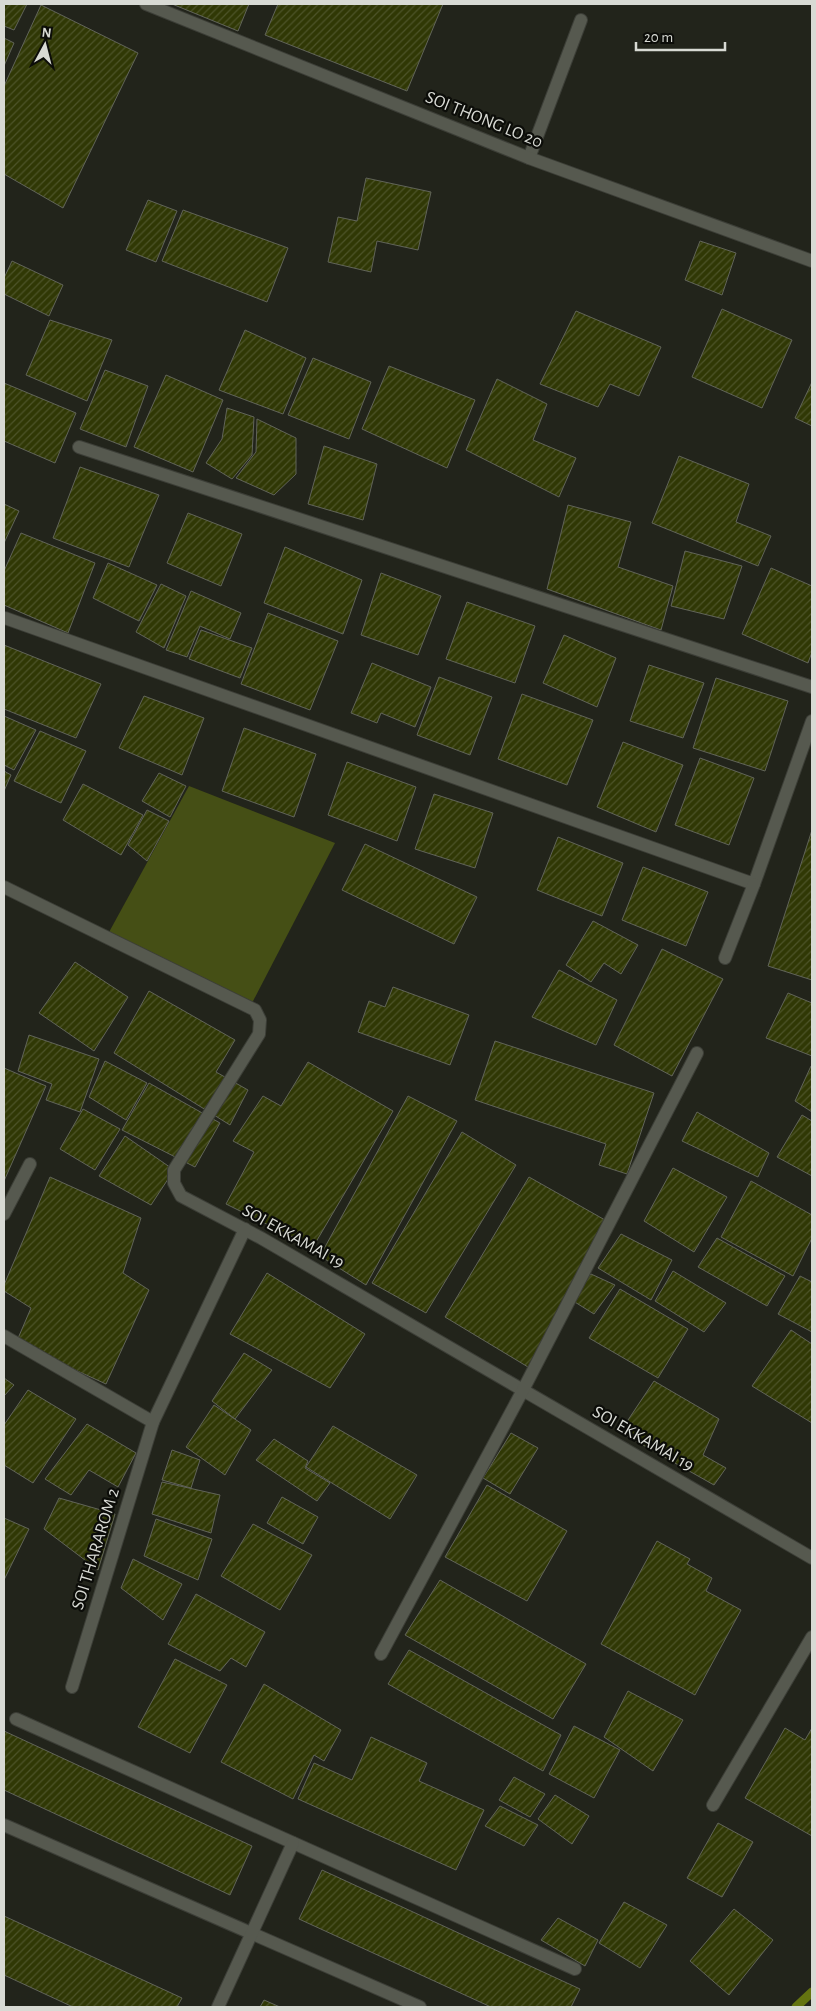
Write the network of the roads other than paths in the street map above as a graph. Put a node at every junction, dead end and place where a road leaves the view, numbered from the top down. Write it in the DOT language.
graph roads {
  1 [pos="146,4"];
  2 [pos="581,20"];
  3 [pos="529,158"];
  4 [pos="812,261"];
  5 [pos="79,447"];
  6 [pos="4,618"];
  7 [pos="812,688"];
  8 [pos="812,721"];
  9 [pos="754,884"];
  10 [pos="4,887"];
  11 [pos="725,958"];
  12 [pos="697,1053"];
  13 [pos="30,1164"];
  14 [pos="4,1214"];
  15 [pos="245,1229"];
  16 [pos="4,1336"];
  17 [pos="523,1390"];
  18 [pos="153,1422"];
  19 [pos="812,1558"];
  20 [pos="812,1637"];
  21 [pos="381,1654"];
  22 [pos="72,1687"];
  23 [pos="16,1719"];
  24 [pos="712,1805"];
  25 [pos="4,1825"];
  26 [pos="293,1843"];
  27 [pos="251,1935"];
  28 [pos="575,1969"];
  29 [pos="218,2007"];
  30 [pos="420,2007"];
  1 -- 3 [label="street, SOI THONG LO 20"];
  2 -- 3 [label="street"];
  3 -- 4 [label="street, SOI THONG LO 20"];
  5 -- 7 [label="street"];
  6 -- 9 [label="street"];
  8 -- 9 [label="street"];
  9 -- 11 [label="street"];
  10 -- 15 [label="street, SOI EKKAMAI 19"];
  12 -- 17 [label="street"];
  13 -- 14 [label="street"];
  15 -- 17 [label="street, SOI EKKAMAI 19"];
  15 -- 18 [label="street, SOI THARAROM 2"];
  16 -- 18 [label="street"];
  17 -- 19 [label="street, SOI EKKAMAI 19"];
  17 -- 21 [label="street"];
  18 -- 22 [label="street, SOI THARAROM 2"];
  20 -- 24 [label="street"];
  23 -- 26 [label="street"];
  25 -- 27 [label="street"];
  26 -- 27 [label="street"];
  26 -- 28 [label="street"];
  27 -- 29 [label="street"];
  27 -- 30 [label="street"];
}
